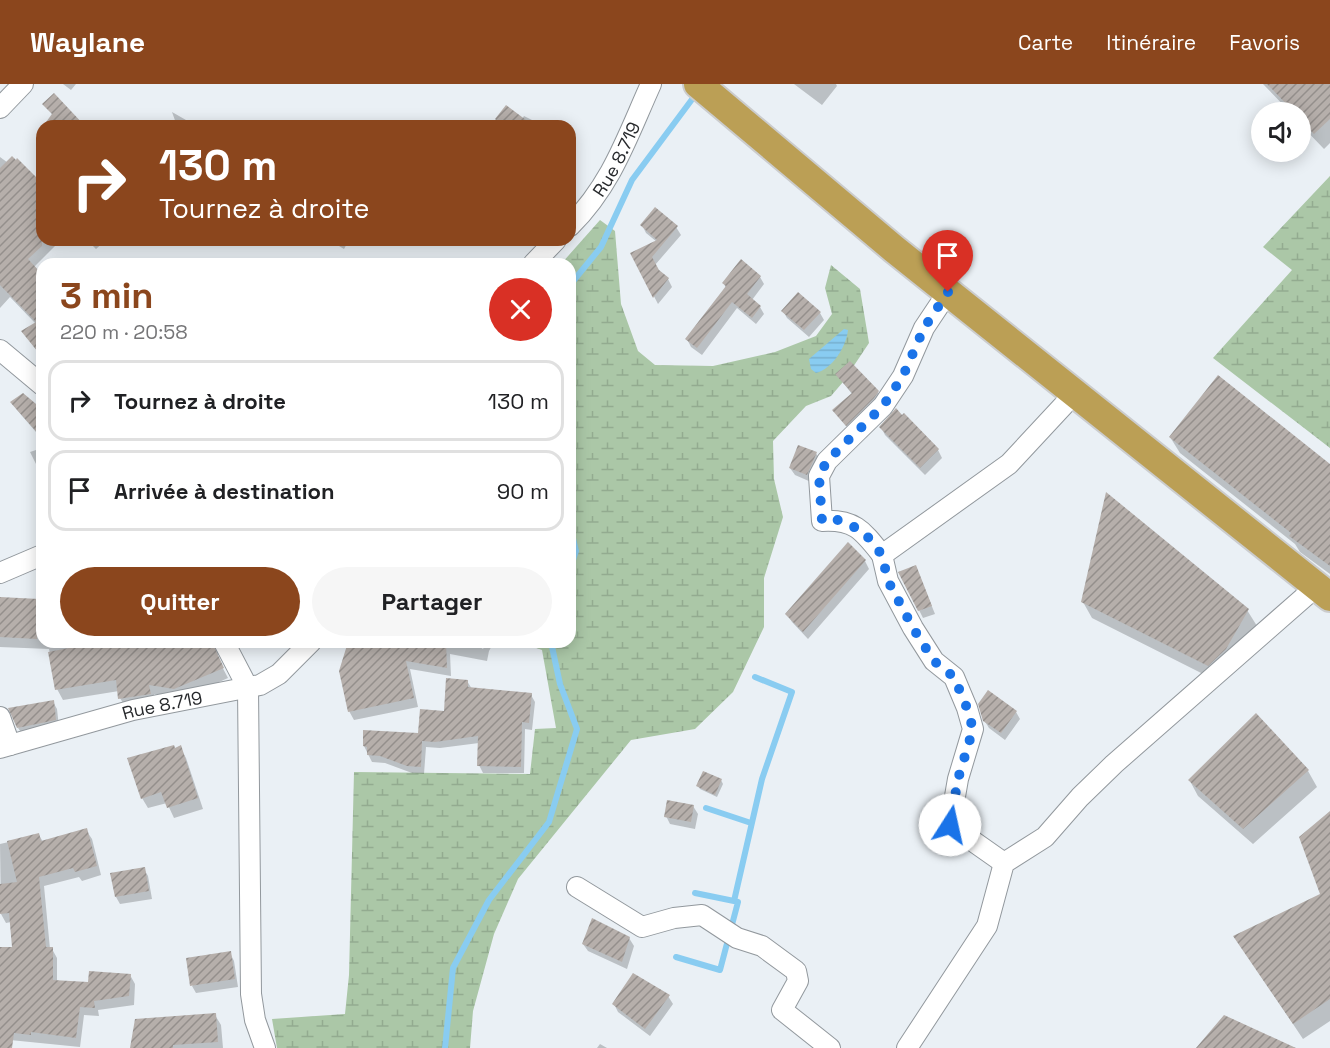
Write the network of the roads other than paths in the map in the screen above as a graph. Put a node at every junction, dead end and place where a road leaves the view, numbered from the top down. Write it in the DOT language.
graph roads {
  1 [pos="23,84"];
  2 [pos="651,84"];
  3 [pos="698,84"];
  4 [pos="0,108"];
  5 [pos="576,220"];
  6 [pos="550,246"];
  7 [pos="539,258"];
  8 [pos="948,292"];
  9 [pos="0,350"];
  10 [pos="36,380"];
  11 [pos="1075,393"];
  12 [pos="882,555"];
  13 [pos="36,558"];
  14 [pos="0,573"];
  15 [pos="1323,592"];
  16 [pos="228,648"];
  17 [pos="305,648"];
  18 [pos="248,688"];
  19 [pos="0,717"];
  20 [pos="5,747"];
  21 [pos="1004,863"];
  22 [pos="577,887"];
  23 [pos="265,1048"];
  24 [pos="830,1048"];
  25 [pos="907,1048"];
  1 -- 4 [label="street"];
  2 -- 5 [label="street, Rue 8.719"];
  3 -- 8 [label="highway"];
  6 -- 7 [label="street"];
  8 -- 11 [label="highway"];
  8 -- 12 [label="street"];
  9 -- 10 [label="street"];
  11 -- 12 [label="street"];
  11 -- 15 [label="highway"];
  12 -- 21 [label="street"];
  13 -- 14 [label="street"];
  15 -- 21 [label="street"];
  16 -- 18 [label="street"];
  17 -- 18 [label="street, Rue 8.719"];
  18 -- 20 [label="street, Rue 8.719"];
  18 -- 23 [label="street"];
  19 -- 20 [label="street"];
  21 -- 25 [label="street"];
  22 -- 24 [label="street"];
}
